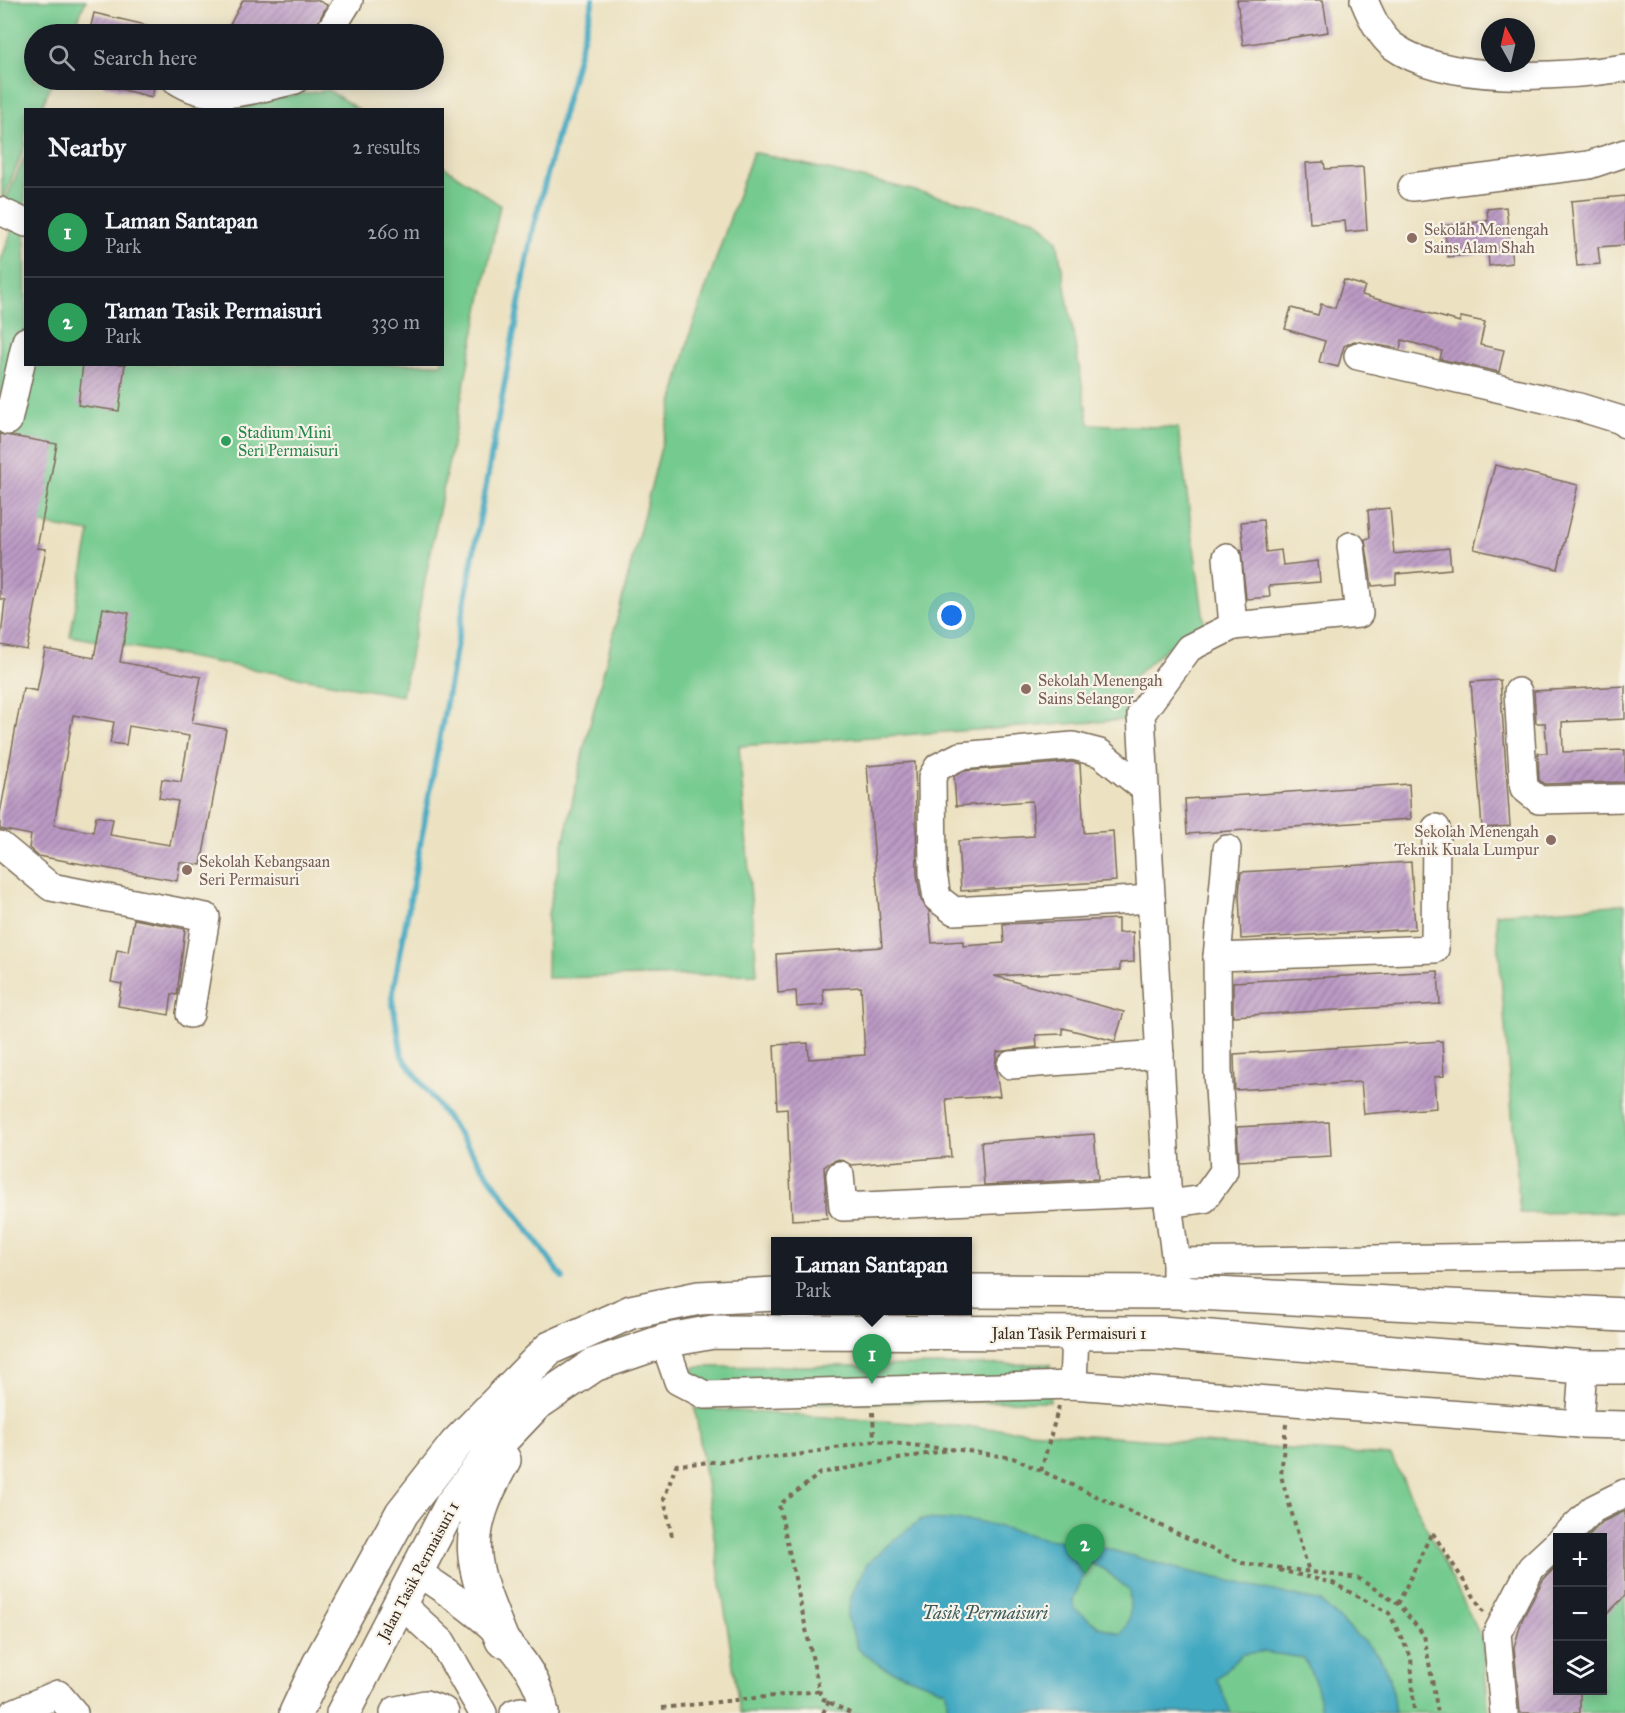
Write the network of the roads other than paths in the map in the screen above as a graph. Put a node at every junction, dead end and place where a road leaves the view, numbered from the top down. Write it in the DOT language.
graph roads {
  1 [pos="349,0"];
  2 [pos="1364,0"];
  3 [pos="334,24"];
  4 [pos="1625,68"];
  5 [pos="199,90"];
  6 [pos="254,90"];
  7 [pos="1625,153"];
  8 [pos="1412,187"];
  9 [pos="0,211"];
  10 [pos="24,222"];
  11 [pos="24,350"];
  12 [pos="1358,356"];
  13 [pos="9,421"];
  14 [pos="1625,424"];
  15 [pos="1351,546"];
  16 [pos="1227,558"];
  17 [pos="1233,627"];
  18 [pos="1518,692"];
  19 [pos="1145,789"];
  20 [pos="1625,798"];
  21 [pos="1436,828"];
  22 [pos="0,845"];
  23 [pos="1227,849"];
  24 [pos="1151,899"];
  25 [pos="1217,957"];
  26 [pos="190,1014"];
  27 [pos="1160,1054"];
  28 [pos="1011,1065"];
  29 [pos="840,1175"];
  30 [pos="1168,1198"];
  31 [pos="1625,1255"];
  32 [pos="1176,1277"];
  33 [pos="972,1291"];
  34 [pos="771,1294"];
  35 [pos="1625,1315"];
  36 [pos="879,1322"];
  37 [pos="1075,1333"];
  38 [pos="664,1341"];
  39 [pos="1583,1367"];
  40 [pos="1625,1367"];
  41 [pos="1073,1385"];
  42 [pos="536,1404"];
  43 [pos="1579,1424"];
  44 [pos="1625,1425"];
  45 [pos="456,1444"];
  46 [pos="1625,1492"];
  47 [pos="1568,1533"];
  48 [pos="1553,1547"];
  49 [pos="404,1585"];
  50 [pos="502,1640"];
  51 [pos="13,1713"];
  52 [pos="74,1713"];
  53 [pos="297,1713"];
  54 [pos="343,1713"];
  55 [pos="397,1713"];
  56 [pos="442,1713"];
  57 [pos="483,1713"];
  58 [pos="514,1713"];
  59 [pos="526,1713"];
  60 [pos="545,1713"];
  61 [pos="1504,1713"];
  1 -- 3 [label="street"];
  2 -- 4 [label="street"];
  5 -- 6 [label="street"];
  7 -- 8 [label="street"];
  9 -- 10 [label="street"];
  11 -- 13 [label="street"];
  12 -- 14 [label="street"];
  15 -- 17 [label="street"];
  16 -- 17 [label="street"];
  17 -- 19 [label="street"];
  18 -- 20 [label="street"];
  19 -- 24 [label="street"];
  19 -- 24 [label="street"];
  21 -- 25 [label="street"];
  22 -- 26 [label="street"];
  23 -- 25 [label="street"];
  24 -- 27 [label="street"];
  25 -- 30 [label="street"];
  27 -- 28 [label="street"];
  27 -- 30 [label="street"];
  29 -- 30 [label="street"];
  30 -- 32 [label="street"];
  31 -- 32 [label="street"];
  32 -- 33 [label="main road"];
  32 -- 35 [label="main road"];
  34 -- 45 [label="main road"];
  36 -- 37 [label="main road, Jalan Tasik Permaisuri 1"];
  36 -- 38 [label="main road, Jalan Tasik Permaisuri 1"];
  37 -- 39 [label="main road, Jalan Tasik Permaisuri 1"];
  37 -- 41 [label="street"];
  38 -- 41 [label="street"];
  38 -- 42 [label="main road, Jalan Tasik Permaisuri 1"];
  39 -- 40 [label="main road, Jalan Tasik Permaisuri 1"];
  39 -- 43 [label="street"];
  41 -- 43 [label="street"];
  42 -- 49 [label="main road, Jalan Tasik Permaisuri 1"];
  42 -- 50 [label="main road"];
  43 -- 44 [label="street"];
  45 -- 49 [label="main road"];
  45 -- 53 [label="main road"];
  46 -- 47 [label="street"];
  48 -- 61 [label="street"];
  49 -- 50 [label="street"];
  49 -- 53 [label="main road"];
  49 -- 54 [label="main road, Jalan Tasik Permaisuri 1"];
  49 -- 57 [label="street"];
  50 -- 60 [label="street"];
  51 -- 52 [label="street"];
  55 -- 56 [label="main road"];
  58 -- 59 [label="street"];
}
